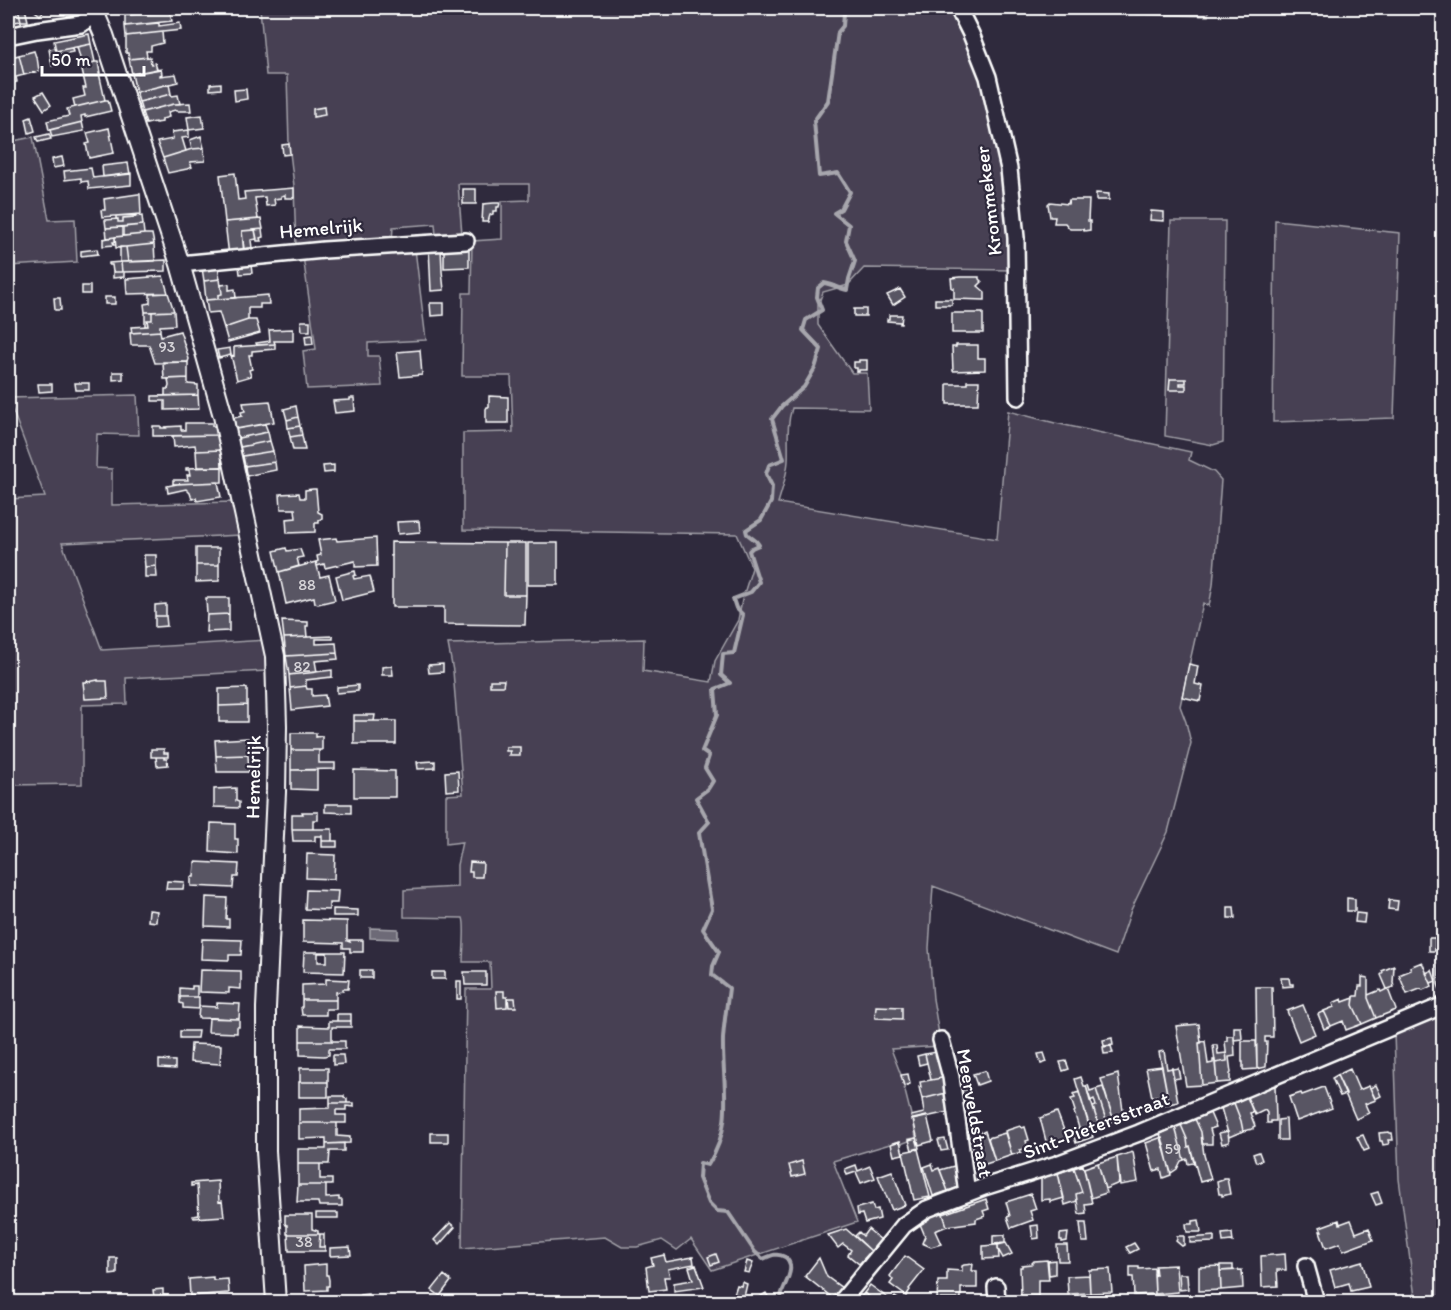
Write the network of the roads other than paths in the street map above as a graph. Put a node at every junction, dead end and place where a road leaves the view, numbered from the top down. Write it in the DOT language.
graph roads {
  1 [pos="958,8"];
  2 [pos="94,10"];
  3 [pos="8,36"];
  4 [pos="466,241"];
  5 [pos="180,264"];
  6 [pos="1018,397"];
  7 [pos="1443,1005"];
  8 [pos="942,1040"];
  9 [pos="968,1193"];
  10 [pos="1306,1266"];
  11 [pos="276,1302"];
  12 [pos="841,1302"];
  13 [pos="1316,1302"];
  1 -- 6 [label="street, Krommekeer"];
  2 -- 3 [label="street"];
  2 -- 5 [label="street, Hemelrijk"];
  4 -- 5 [label="street, Hemelrijk"];
  5 -- 11 [label="street, Hemelrijk"];
  7 -- 9 [label="street, Sint-Pietersstraat"];
  8 -- 9 [label="street, Meerveldstraat"];
  9 -- 12 [label="street, Sint-Pietersstraat"];
  10 -- 13 [label="street"];
}
